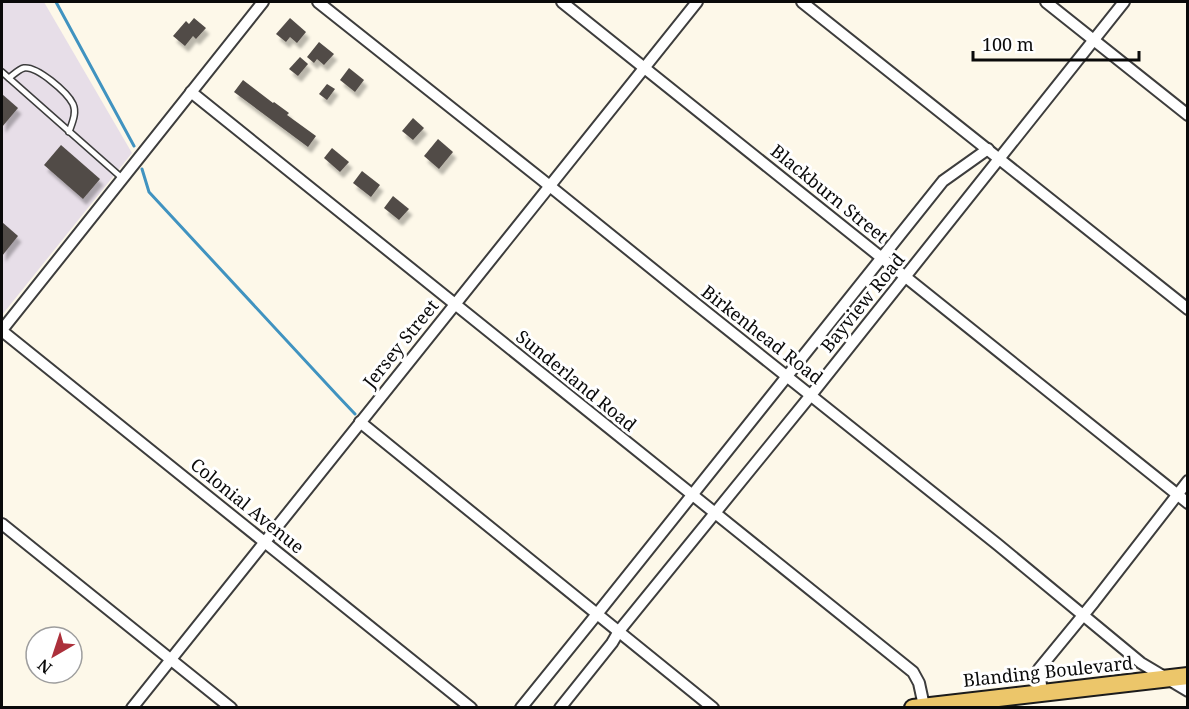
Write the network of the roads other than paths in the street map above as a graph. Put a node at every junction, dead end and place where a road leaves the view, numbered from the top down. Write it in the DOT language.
graph roads {
  1 [pos="263,2"];
  2 [pos="318,2"];
  3 [pos="562,2"];
  4 [pos="697,2"];
  5 [pos="802,2"];
  6 [pos="1046,2"];
  7 [pos="1124,2"];
  8 [pos="1094,39"];
  9 [pos="644,67"];
  10 [pos="2,72"];
  11 [pos="9,78"];
  12 [pos="190,92"];
  13 [pos="1188,115"];
  14 [pos="69,132"];
  15 [pos="988,149"];
  16 [pos="1000,159"];
  17 [pos="122,178"];
  18 [pos="550,187"];
  19 [pos="882,258"];
  20 [pos="906,276"];
  21 [pos="454,304"];
  22 [pos="1188,309"];
  23 [pos="2,330"];
  24 [pos="788,377"];
  25 [pos="811,395"];
  26 [pos="360,422"];
  27 [pos="1188,481"];
  28 [pos="1176,494"];
  29 [pos="692,495"];
  30 [pos="1188,503"];
  31 [pos="715,514"];
  32 [pos="2,524"];
  33 [pos="265,541"];
  34 [pos="597,614"];
  35 [pos="1083,614"];
  36 [pos="620,631"];
  37 [pos="170,660"];
  38 [pos="1188,676"];
  39 [pos="1166,679"];
  40 [pos="1188,692"];
  41 [pos="1042,693"];
  42 [pos="1007,702"];
  43 [pos="918,707"];
  44 [pos="132,708"];
  45 [pos="231,708"];
  46 [pos="471,708"];
  47 [pos="521,708"];
  48 [pos="560,708"];
  49 [pos="713,708"];
  1 -- 12 [label="street"];
  2 -- 18 [label="street, Birkenhead Road"];
  3 -- 9 [label="street, Blackburn Street"];
  4 -- 9 [label="street, Jersey Street"];
  5 -- 15 [label="street"];
  6 -- 8 [label="street"];
  7 -- 8 [label="street, Bayview Road"];
  8 -- 13 [label="street"];
  8 -- 16 [label="street, Bayview Road"];
  9 -- 18 [label="street, Jersey Street"];
  9 -- 19 [label="street, Blackburn Street"];
  10 -- 11 [label="lane"];
  11 -- 14 [label="lane"];
  11 -- 14 [label="lane"];
  12 -- 17 [label="street"];
  12 -- 21 [label="street, Sunderland Road"];
  14 -- 17 [label="lane"];
  15 -- 16 [label="street"];
  15 -- 19 [label="street, Bayview Road"];
  16 -- 20 [label="street, Bayview Road"];
  16 -- 22 [label="street"];
  17 -- 23 [label="street"];
  18 -- 21 [label="street, Jersey Street"];
  18 -- 24 [label="street, Birkenhead Road"];
  19 -- 20 [label="street, Blackburn Street"];
  19 -- 24 [label="street, Bayview Road"];
  20 -- 25 [label="street, Bayview Road"];
  20 -- 28 [label="street, Blackburn Street"];
  21 -- 26 [label="street, Jersey Street"];
  21 -- 29 [label="street, Sunderland Road"];
  23 -- 33 [label="street, Colonial Avenue"];
  24 -- 25 [label="street, Birkenhead Road"];
  24 -- 29 [label="street, Bayview Road"];
  25 -- 31 [label="street, Bayview Road"];
  25 -- 35 [label="street, Birkenhead Road"];
  26 -- 33 [label="street, Jersey Street"];
  26 -- 34 [label="street"];
  27 -- 28 [label="street"];
  28 -- 30 [label="street, Blackburn Street"];
  28 -- 35 [label="street"];
  29 -- 31 [label="street, Sunderland Road"];
  29 -- 34 [label="street, Bayview Road"];
  31 -- 36 [label="street, Bayview Road"];
  31 -- 43 [label="street, Sunderland Road"];
  32 -- 37 [label="street"];
  33 -- 37 [label="street, Jersey Street"];
  33 -- 46 [label="street, Colonial Avenue"];
  34 -- 36 [label="street"];
  34 -- 47 [label="street, Bayview Road"];
  35 -- 39 [label="street, Birkenhead Road"];
  35 -- 41 [label="street"];
  36 -- 48 [label="street, Bayview Road"];
  36 -- 49 [label="street"];
  37 -- 44 [label="street, Jersey Street"];
  37 -- 45 [label="street"];
  38 -- 39 [label="main road, Blanding Boulevard"];
  39 -- 40 [label="street, Birkenhead Road"];
  39 -- 41 [label="main road, Blanding Boulevard"];
  41 -- 42 [label="main road, Blanding Boulevard"];
  42 -- 43 [label="main road, Blanding Boulevard"];
}
